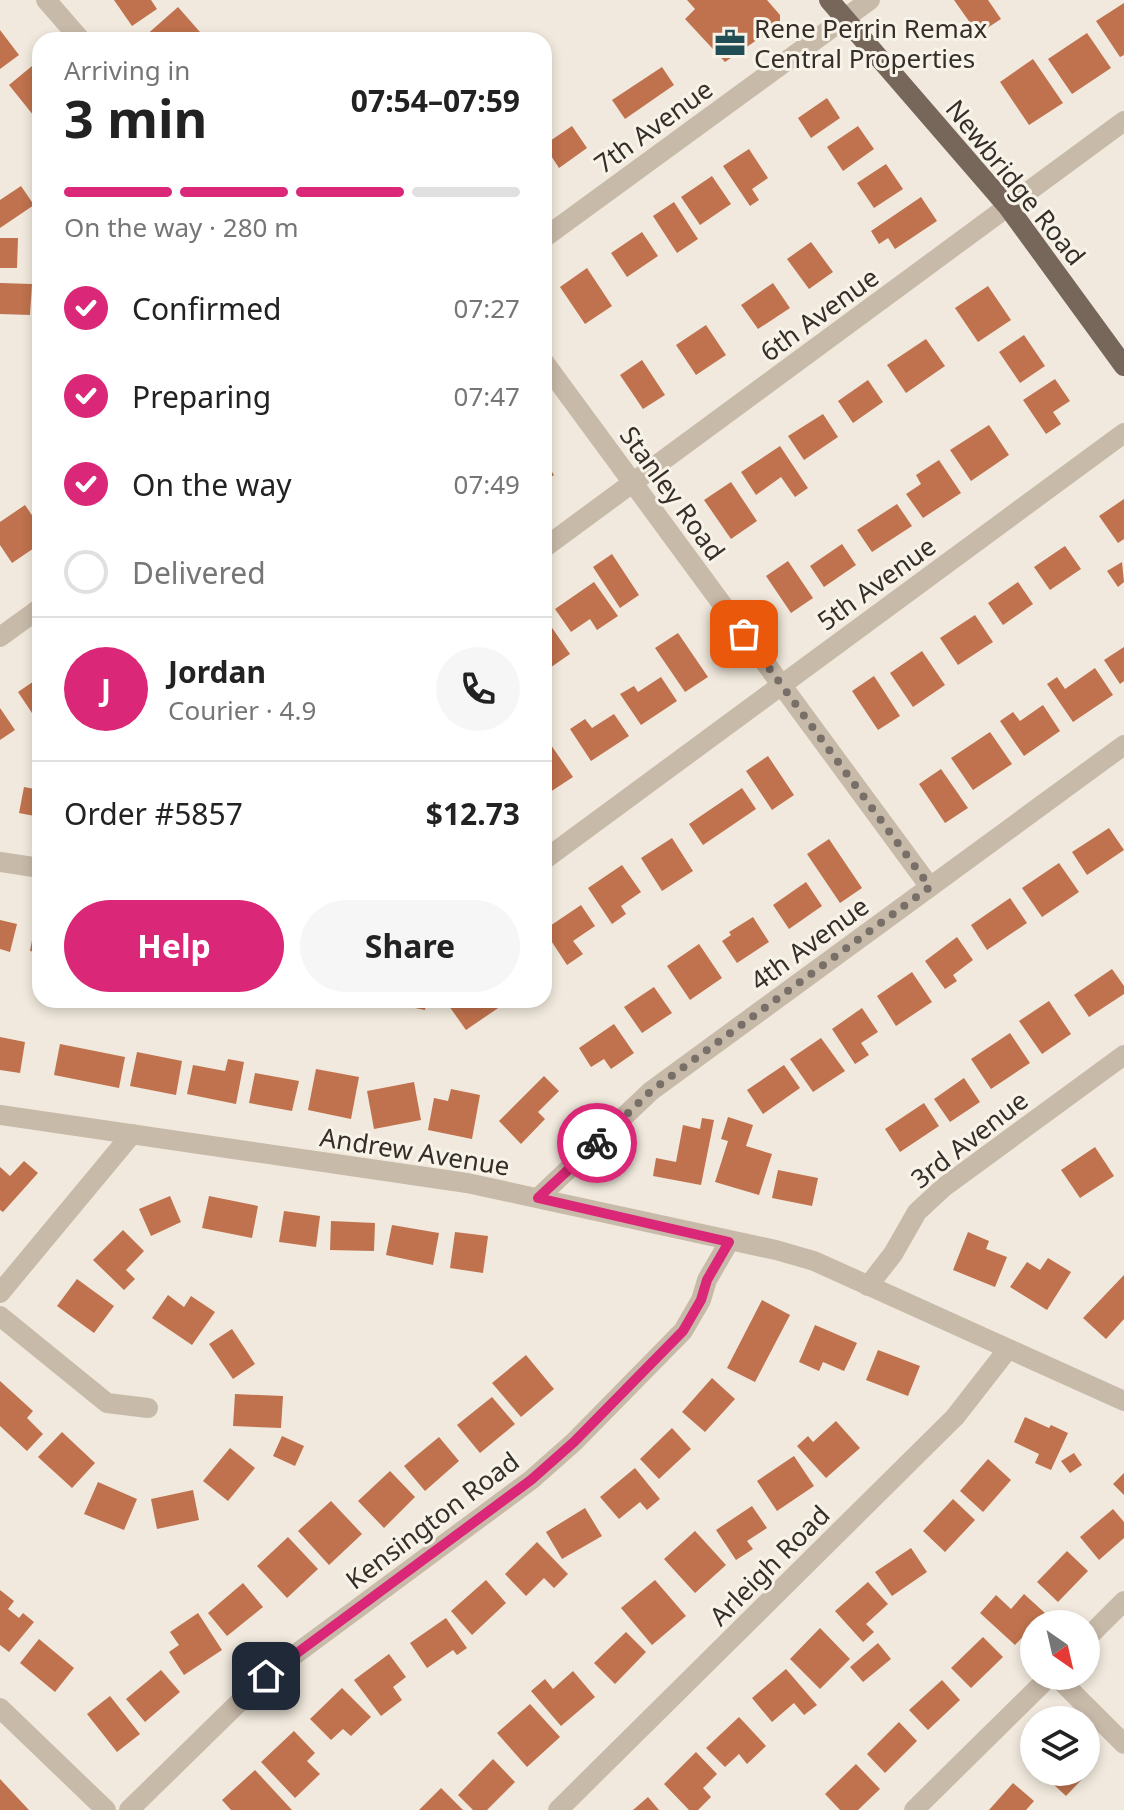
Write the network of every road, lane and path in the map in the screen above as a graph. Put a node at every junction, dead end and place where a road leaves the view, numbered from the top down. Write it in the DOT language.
graph roads {
  1 [pos="46,0"];
  2 [pos="829,0"];
  3 [pos="870,0"];
  4 [pos="845,18"];
  5 [pos="74,32"];
  6 [pos="1124,121"];
  7 [pos="1008,207"];
  8 [pos="552,232"];
  9 [pos="1124,366"];
  10 [pos="552,373"];
  11 [pos="1124,433"];
  12 [pos="633,483"];
  13 [pos="552,542"];
  14 [pos="32,614"];
  15 [pos="0,637"];
  16 [pos="781,685"];
  17 [pos="1124,745"];
  18 [pos="552,854"];
  19 [pos="0,862"];
  20 [pos="32,867"];
  21 [pos="930,887"];
  22 [pos="1124,1055"];
  23 [pos="0,1115"];
  24 [pos="132,1134"];
  25 [pos="538,1198"];
  26 [pos="729,1242"];
  27 [pos="868,1286"];
  28 [pos="0,1293"];
  29 [pos="0,1316"];
  30 [pos="1008,1349"];
  31 [pos="1121,1396"];
  32 [pos="148,1408"];
  33 [pos="1124,1601"];
  34 [pos="1100,1625"];
  35 [pos="1038,1690"];
  36 [pos="1068,1690"];
  37 [pos="0,1708"];
  38 [pos="1124,1744"];
  39 [pos="106,1810"];
  40 [pos="129,1810"];
  41 [pos="558,1810"];
  42 [pos="914,1810"];
  1 -- 5 [label="street"];
  2 -- 4 [label="main road, Newbridge Road"];
  3 -- 4 [label="street, 7th Avenue"];
  4 -- 7 [label="main road, Newbridge Road"];
  4 -- 8 [label="street, 7th Avenue"];
  6 -- 7 [label="street, 6th Avenue"];
  7 -- 9 [label="main road, Newbridge Road"];
  7 -- 12 [label="street, 6th Avenue"];
  10 -- 12 [label="street, Stanley Road"];
  11 -- 16 [label="street, 5th Avenue"];
  12 -- 13 [label="street, 6th Avenue"];
  12 -- 16 [label="street, Stanley Road"];
  14 -- 15 [label="street"];
  16 -- 18 [label="street, 5th Avenue"];
  16 -- 21 [label="street, Stanley Road"];
  17 -- 21 [label="street, 4th Avenue"];
  19 -- 20 [label="street"];
  21 -- 25 [label="street, 4th Avenue"];
  22 -- 27 [label="street, 3rd Avenue"];
  23 -- 24 [label="street, Andrew Avenue"];
  24 -- 25 [label="street, Andrew Avenue"];
  24 -- 28 [label="street"];
  25 -- 26 [label="street, Andrew Avenue"];
  26 -- 27 [label="street, Andrew Avenue"];
  26 -- 40 [label="street, Kensington Road"];
  27 -- 30 [label="street, Andrew Avenue"];
  29 -- 32 [label="street"];
  30 -- 31 [label="street, Andrew Avenue"];
  30 -- 41 [label="street, Arleigh Road"];
  33 -- 34 [label="street"];
  35 -- 42 [label="street"];
  36 -- 38 [label="street"];
  37 -- 39 [label="street"];
}
